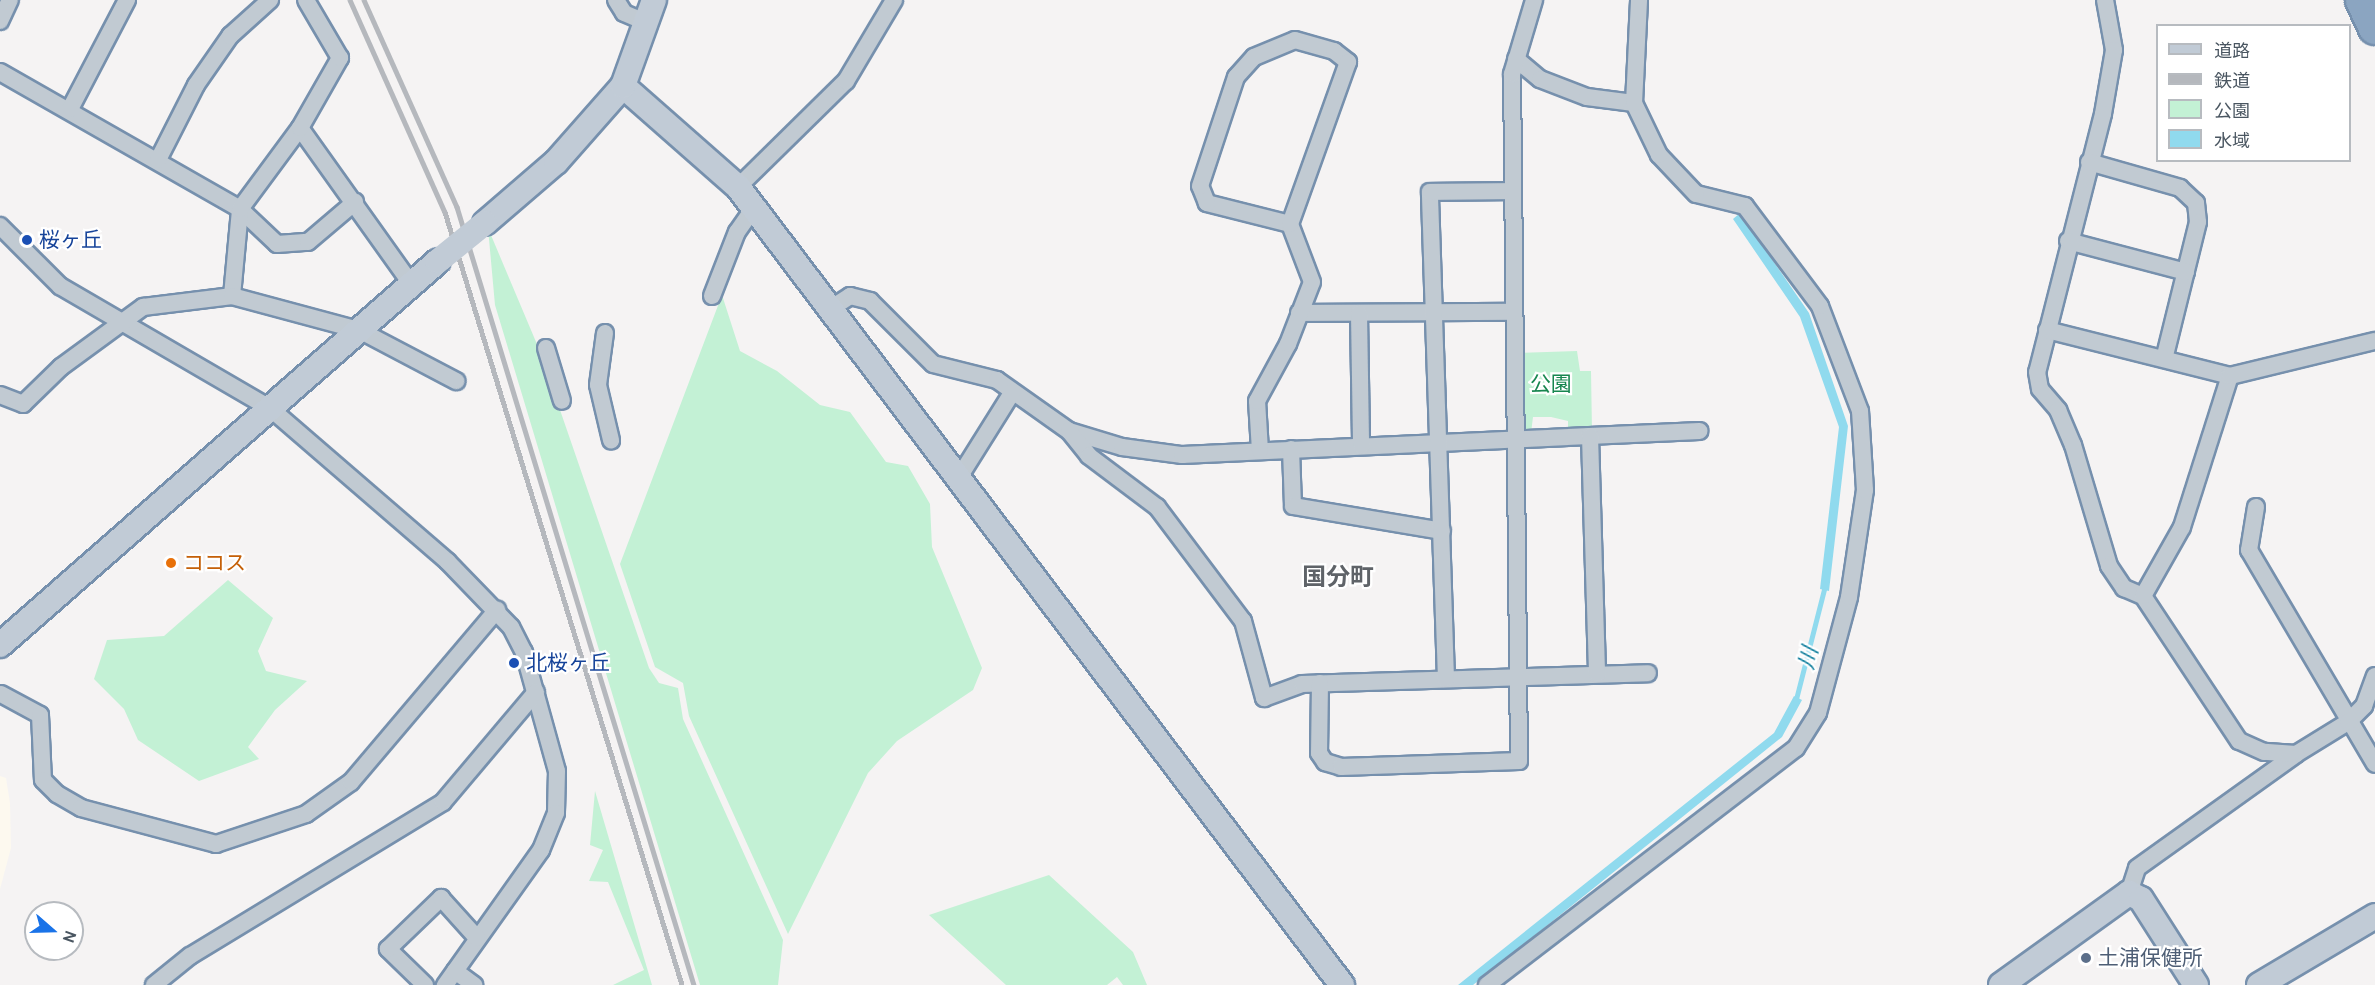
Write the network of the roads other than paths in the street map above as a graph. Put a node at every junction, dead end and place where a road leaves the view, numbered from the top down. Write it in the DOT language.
graph roads {
  1 [pos="127,0"];
  2 [pos="270,0"];
  3 [pos="306,0"];
  4 [pos="616,0"];
  5 [pos="654,0"];
  6 [pos="894,0"];
  7 [pos="1534,0"];
  8 [pos="1639,0"];
  9 [pos="2105,0"];
  10 [pos="2361,0"];
  11 [pos="6,1"];
  12 [pos="0,21"];
  13 [pos="648,23"];
  14 [pos="2375,28"];
  15 [pos="1516,59"];
  16 [pos="0,72"];
  17 [pos="623,86"];
  18 [pos="1634,103"];
  19 [pos="70,109"];
  20 [pos="300,128"];
  21 [pos="158,160"];
  22 [pos="2089,162"];
  23 [pos="738,187"];
  24 [pos="1512,191"];
  25 [pos="355,202"];
  26 [pos="240,209"];
  27 [pos="753,209"];
  28 [pos="1290,224"];
  29 [pos="0,226"];
  30 [pos="2068,242"];
  31 [pos="2186,272"];
  32 [pos="412,285"];
  33 [pos="232,296"];
  34 [pos="712,296"];
  35 [pos="830,309"];
  36 [pos="1512,312"];
  37 [pos="1299,313"];
  38 [pos="1359,313"];
  39 [pos="1434,313"];
  40 [pos="121,319"];
  41 [pos="359,330"];
  42 [pos="2047,330"];
  43 [pos="605,333"];
  44 [pos="2375,341"];
  45 [pos="546,348"];
  46 [pos="2164,359"];
  47 [pos="2230,375"];
  48 [pos="456,381"];
  49 [pos="1012,393"];
  50 [pos="0,395"];
  51 [pos="562,401"];
  52 [pos="271,409"];
  53 [pos="1070,431"];
  54 [pos="1699,431"];
  55 [pos="1590,436"];
  56 [pos="611,440"];
  57 [pos="1512,440"];
  58 [pos="1439,443"];
  59 [pos="1361,446"];
  60 [pos="1291,449"];
  61 [pos="1260,451"];
  62 [pos="958,479"];
  63 [pos="2256,507"];
  64 [pos="1442,531"];
  65 [pos="2143,596"];
  66 [pos="497,610"];
  67 [pos="0,645"];
  68 [pos="1648,672"];
  69 [pos="1597,674"];
  70 [pos="1521,676"];
  71 [pos="2375,676"];
  72 [pos="1446,679"];
  73 [pos="1320,683"];
  74 [pos="536,692"];
  75 [pos="1,694"];
  76 [pos="2348,722"];
  77 [pos="2296,754"];
  78 [pos="2375,764"];
  79 [pos="2129,893"];
  80 [pos="2375,916"];
  81 [pos="477,938"];
  82 [pos="450,978"];
  83 [pos="155,984"];
  84 [pos="139,985"];
  85 [pos="425,985"];
  86 [pos="474,985"];
  87 [pos="1342,985"];
  88 [pos="1487,985"];
  89 [pos="2001,985"];
  90 [pos="2196,985"];
  91 [pos="2259,985"];
  1 -- 19 [label="street"];
  2 -- 21 [label="street"];
  3 -- 20 [label="street"];
  4 -- 13 [label="street"];
  5 -- 13 [label="street"];
  6 -- 23 [label="street"];
  7 -- 15 [label="street"];
  8 -- 18 [label="street"];
  9 -- 22 [label="street"];
  10 -- 14 [label="highway"];
  11 -- 12 [label="street"];
  13 -- 17 [label="street"];
  15 -- 18 [label="street"];
  15 -- 24 [label="street"];
  16 -- 19 [label="street"];
  17 -- 23 [label="street"];
  17 -- 32 [label="street, bridge"];
  18 -- 88 [label="street"];
  19 -- 21 [label="street"];
  20 -- 25 [label="street"];
  20 -- 26 [label="street"];
  21 -- 26 [label="street"];
  22 -- 30 [label="street"];
  22 -- 31 [label="street"];
  23 -- 27 [label="street"];
  24 -- 36 [label="street"];
  24 -- 39 [label="street"];
  25 -- 26 [label="street"];
  25 -- 32 [label="street"];
  26 -- 33 [label="street"];
  27 -- 34 [label="street"];
  27 -- 35 [label="street"];
  28 -- 28 [label="street"];
  28 -- 37 [label="street"];
  29 -- 40 [label="street"];
  30 -- 31 [label="street"];
  30 -- 42 [label="street"];
  31 -- 46 [label="street"];
  32 -- 41 [label="street"];
  33 -- 40 [label="street"];
  33 -- 41 [label="street"];
  35 -- 49 [label="street"];
  35 -- 62 [label="street"];
  36 -- 39 [label="street"];
  36 -- 57 [label="street"];
  37 -- 38 [label="street"];
  37 -- 61 [label="street"];
  38 -- 39 [label="street"];
  38 -- 59 [label="street"];
  39 -- 58 [label="street"];
  40 -- 50 [label="street"];
  40 -- 52 [label="street"];
  41 -- 48 [label="street"];
  41 -- 52 [label="street"];
  42 -- 46 [label="street"];
  42 -- 65 [label="street"];
  43 -- 56 [label="street"];
  44 -- 47 [label="street"];
  45 -- 51 [label="street"];
  46 -- 47 [label="street"];
  47 -- 65 [label="street"];
  49 -- 53 [label="street"];
  49 -- 62 [label="street"];
  52 -- 66 [label="street"];
  52 -- 67 [label="street"];
  53 -- 61 [label="street"];
  53 -- 73 [label="street"];
  54 -- 55 [label="street"];
  55 -- 57 [label="street"];
  55 -- 69 [label="street"];
  57 -- 58 [label="street"];
  57 -- 70 [label="street"];
  58 -- 59 [label="street"];
  58 -- 64 [label="street"];
  59 -- 60 [label="street"];
  60 -- 61 [label="street"];
  60 -- 64 [label="street"];
  62 -- 87 [label="street"];
  63 -- 76 [label="street"];
  64 -- 72 [label="street"];
  65 -- 77 [label="street"];
  66 -- 74 [label="street"];
  66 -- 75 [label="street"];
  68 -- 69 [label="street"];
  69 -- 70 [label="street"];
  70 -- 72 [label="street"];
  70 -- 73 [label="street"];
  71 -- 76 [label="street"];
  72 -- 73 [label="street"];
  74 -- 81 [label="street"];
  74 -- 83 [label="street"];
  76 -- 77 [label="street"];
  76 -- 78 [label="street"];
  77 -- 79 [label="street"];
  79 -- 89 [label="street"];
  79 -- 90 [label="street"];
  80 -- 91 [label="street"];
  81 -- 82 [label="street"];
  81 -- 85 [label="street"];
  82 -- 86 [label="street"];
  83 -- 84 [label="street"];
}
